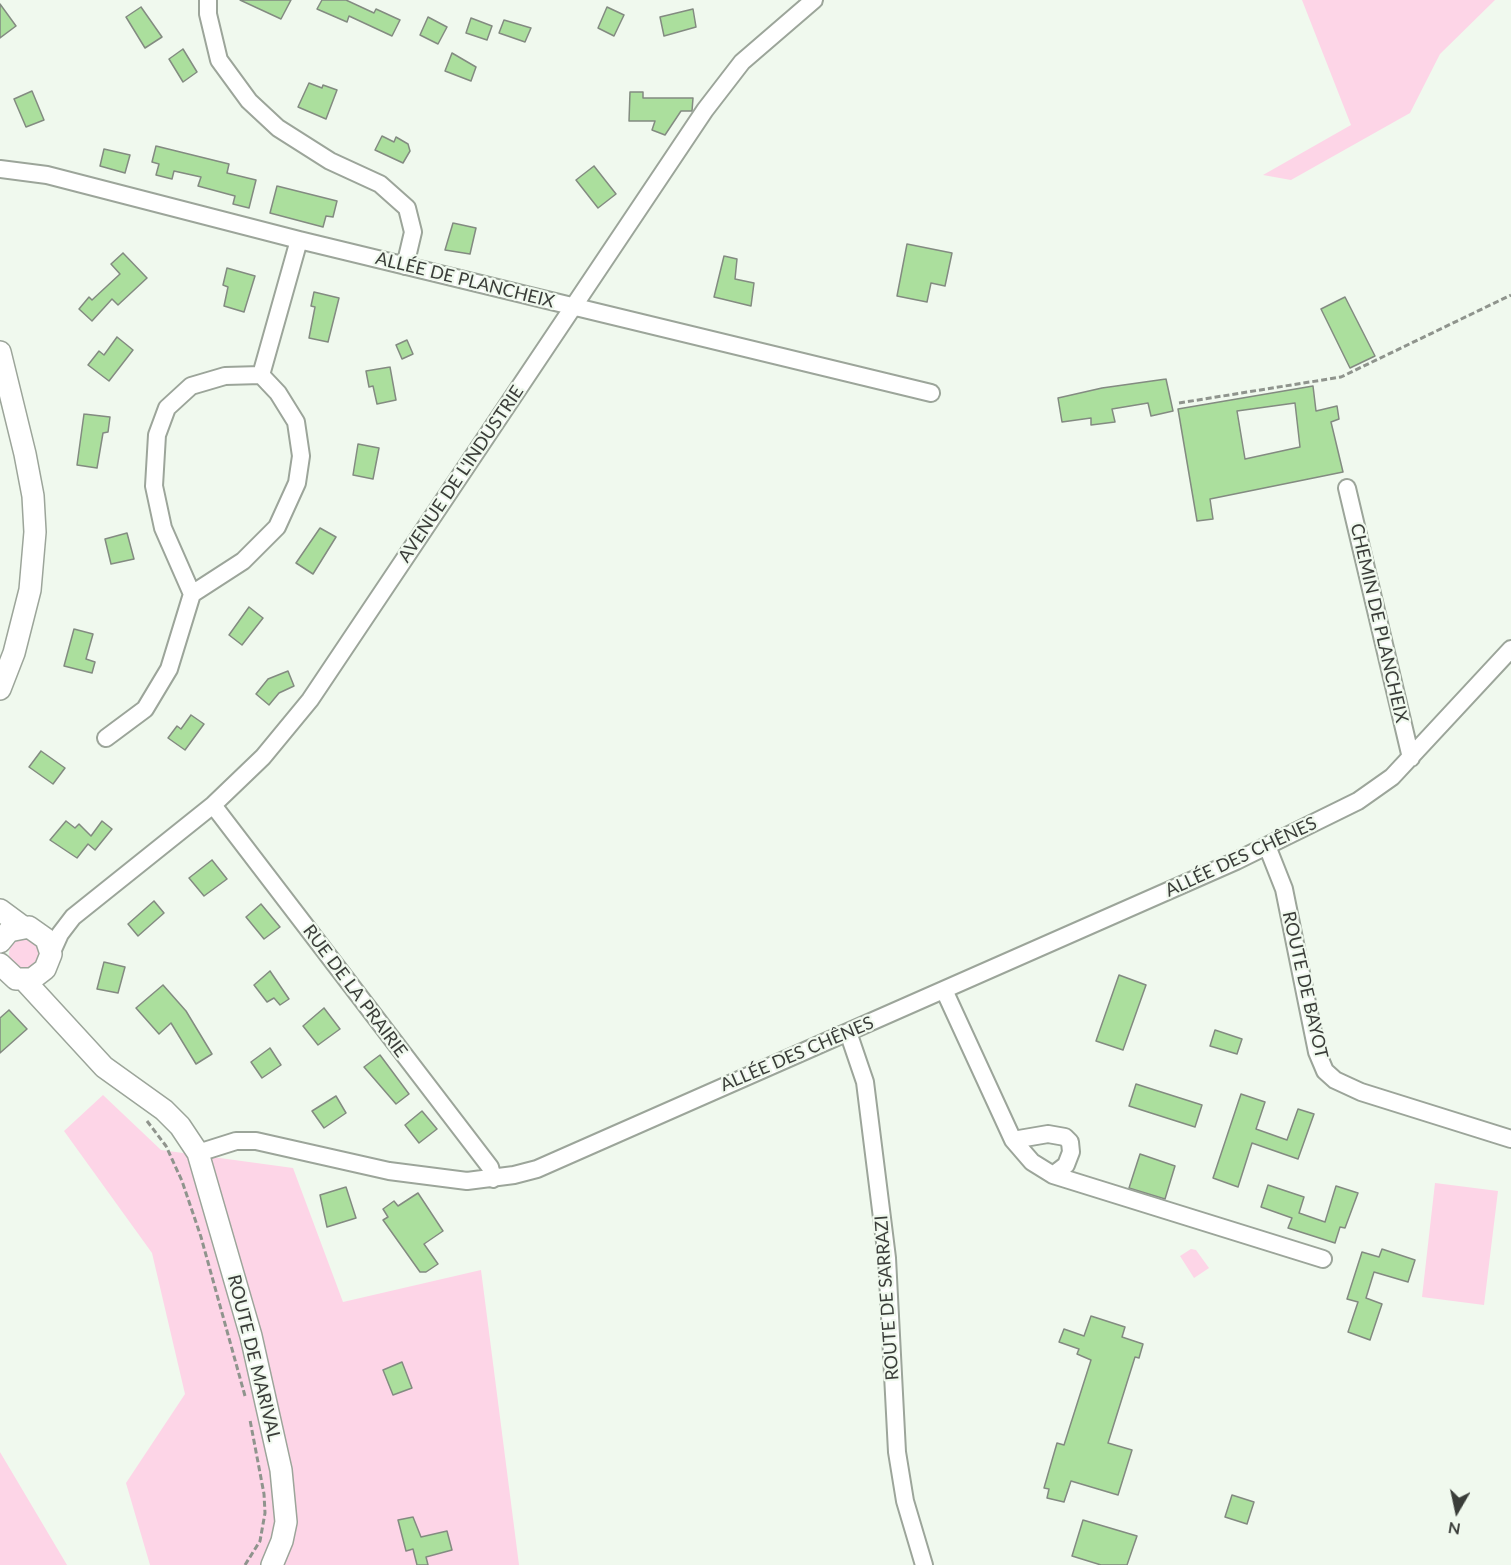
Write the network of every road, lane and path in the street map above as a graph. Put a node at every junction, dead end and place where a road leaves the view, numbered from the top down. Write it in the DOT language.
graph roads {
  1 [pos="208,0"];
  2 [pos="814,0"];
  3 [pos="0,169"];
  4 [pos="299,240"];
  5 [pos="405,266"];
  6 [pos="1511,295"];
  7 [pos="573,306"];
  8 [pos="0,352"];
  9 [pos="261,375"];
  10 [pos="931,393"];
  11 [pos="1179,403"];
  12 [pos="1347,488"];
  13 [pos="192,594"];
  14 [pos="1511,649"];
  15 [pos="0,689"];
  16 [pos="106,738"];
  17 [pos="1411,758"];
  18 [pos="213,805"];
  19 [pos="1267,846"];
  20 [pos="0,910"];
  21 [pos="74,917"];
  22 [pos="28,928"];
  23 [pos="0,942"];
  24 [pos="48,961"];
  25 [pos="0,964"];
  26 [pos="13,981"];
  27 [pos="944,990"];
  28 [pos="54,1014"];
  29 [pos="848,1032"];
  30 [pos="140,1114"];
  31 [pos="1511,1138"];
  32 [pos="1013,1140"];
  33 [pos="198,1153"];
  34 [pos="1053,1175"];
  35 [pos="493,1179"];
  36 [pos="1323,1259"];
  37 [pos="247,1406"];
  38 [pos="249,1417"];
  39 [pos="245,1565"];
  40 [pos="272,1565"];
  41 [pos="924,1565"];
  1 -- 5 [label="street"];
  2 -- 7 [label="street, AVENUE DE L'INDUSTRIE"];
  3 -- 4 [label="street, ALLÉE DE PLANCHEIX"];
  4 -- 5 [label="street, ALLÉE DE PLANCHEIX"];
  4 -- 9 [label="street"];
  5 -- 7 [label="street, ALLÉE DE PLANCHEIX"];
  6 -- 11 [label="path"];
  7 -- 10 [label="street, ALLÉE DE PLANCHEIX"];
  7 -- 18 [label="street, AVENUE DE L'INDUSTRIE"];
  8 -- 15 [label="main road"];
  9 -- 13 [label="street"];
  9 -- 13 [label="street"];
  12 -- 17 [label="street, CHEMIN DE PLANCHEIX"];
  13 -- 16 [label="street"];
  14 -- 17 [label="street, ALLÉE DES CHÊNES"];
  17 -- 19 [label="street, ALLÉE DES CHÊNES"];
  18 -- 21 [label="street, AVENUE DE L'INDUSTRIE"];
  18 -- 35 [label="street, RUE DE LA PRAIRIE"];
  19 -- 27 [label="street, ALLÉE DES CHÊNES"];
  19 -- 31 [label="street, ROUTE DE BAYOT"];
  20 -- 22 [label="main road"];
  21 -- 22 [label="street, AVENUE DE L'INDUSTRIE"];
  21 -- 24 [label="street, AVENUE DE L'INDUSTRIE"];
  22 -- 23 [label="main road"];
  22 -- 24 [label="main road"];
  24 -- 26 [label="main road"];
  24 -- 28 [label="main road"];
  25 -- 26 [label="main road"];
  26 -- 28 [label="main road"];
  27 -- 29 [label="street, ALLÉE DES CHÊNES"];
  27 -- 32 [label="street"];
  28 -- 33 [label="main road"];
  29 -- 35 [label="street, ALLÉE DES CHÊNES"];
  29 -- 41 [label="street, ROUTE DE SARRAZI"];
  30 -- 37 [label="path"];
  32 -- 34 [label="street"];
  32 -- 34 [label="street"];
  33 -- 35 [label="street, ALLÉE DES CHÊNES"];
  33 -- 40 [label="main road, ROUTE DE MARIVAL"];
  34 -- 36 [label="street"];
  38 -- 39 [label="path"];
}
